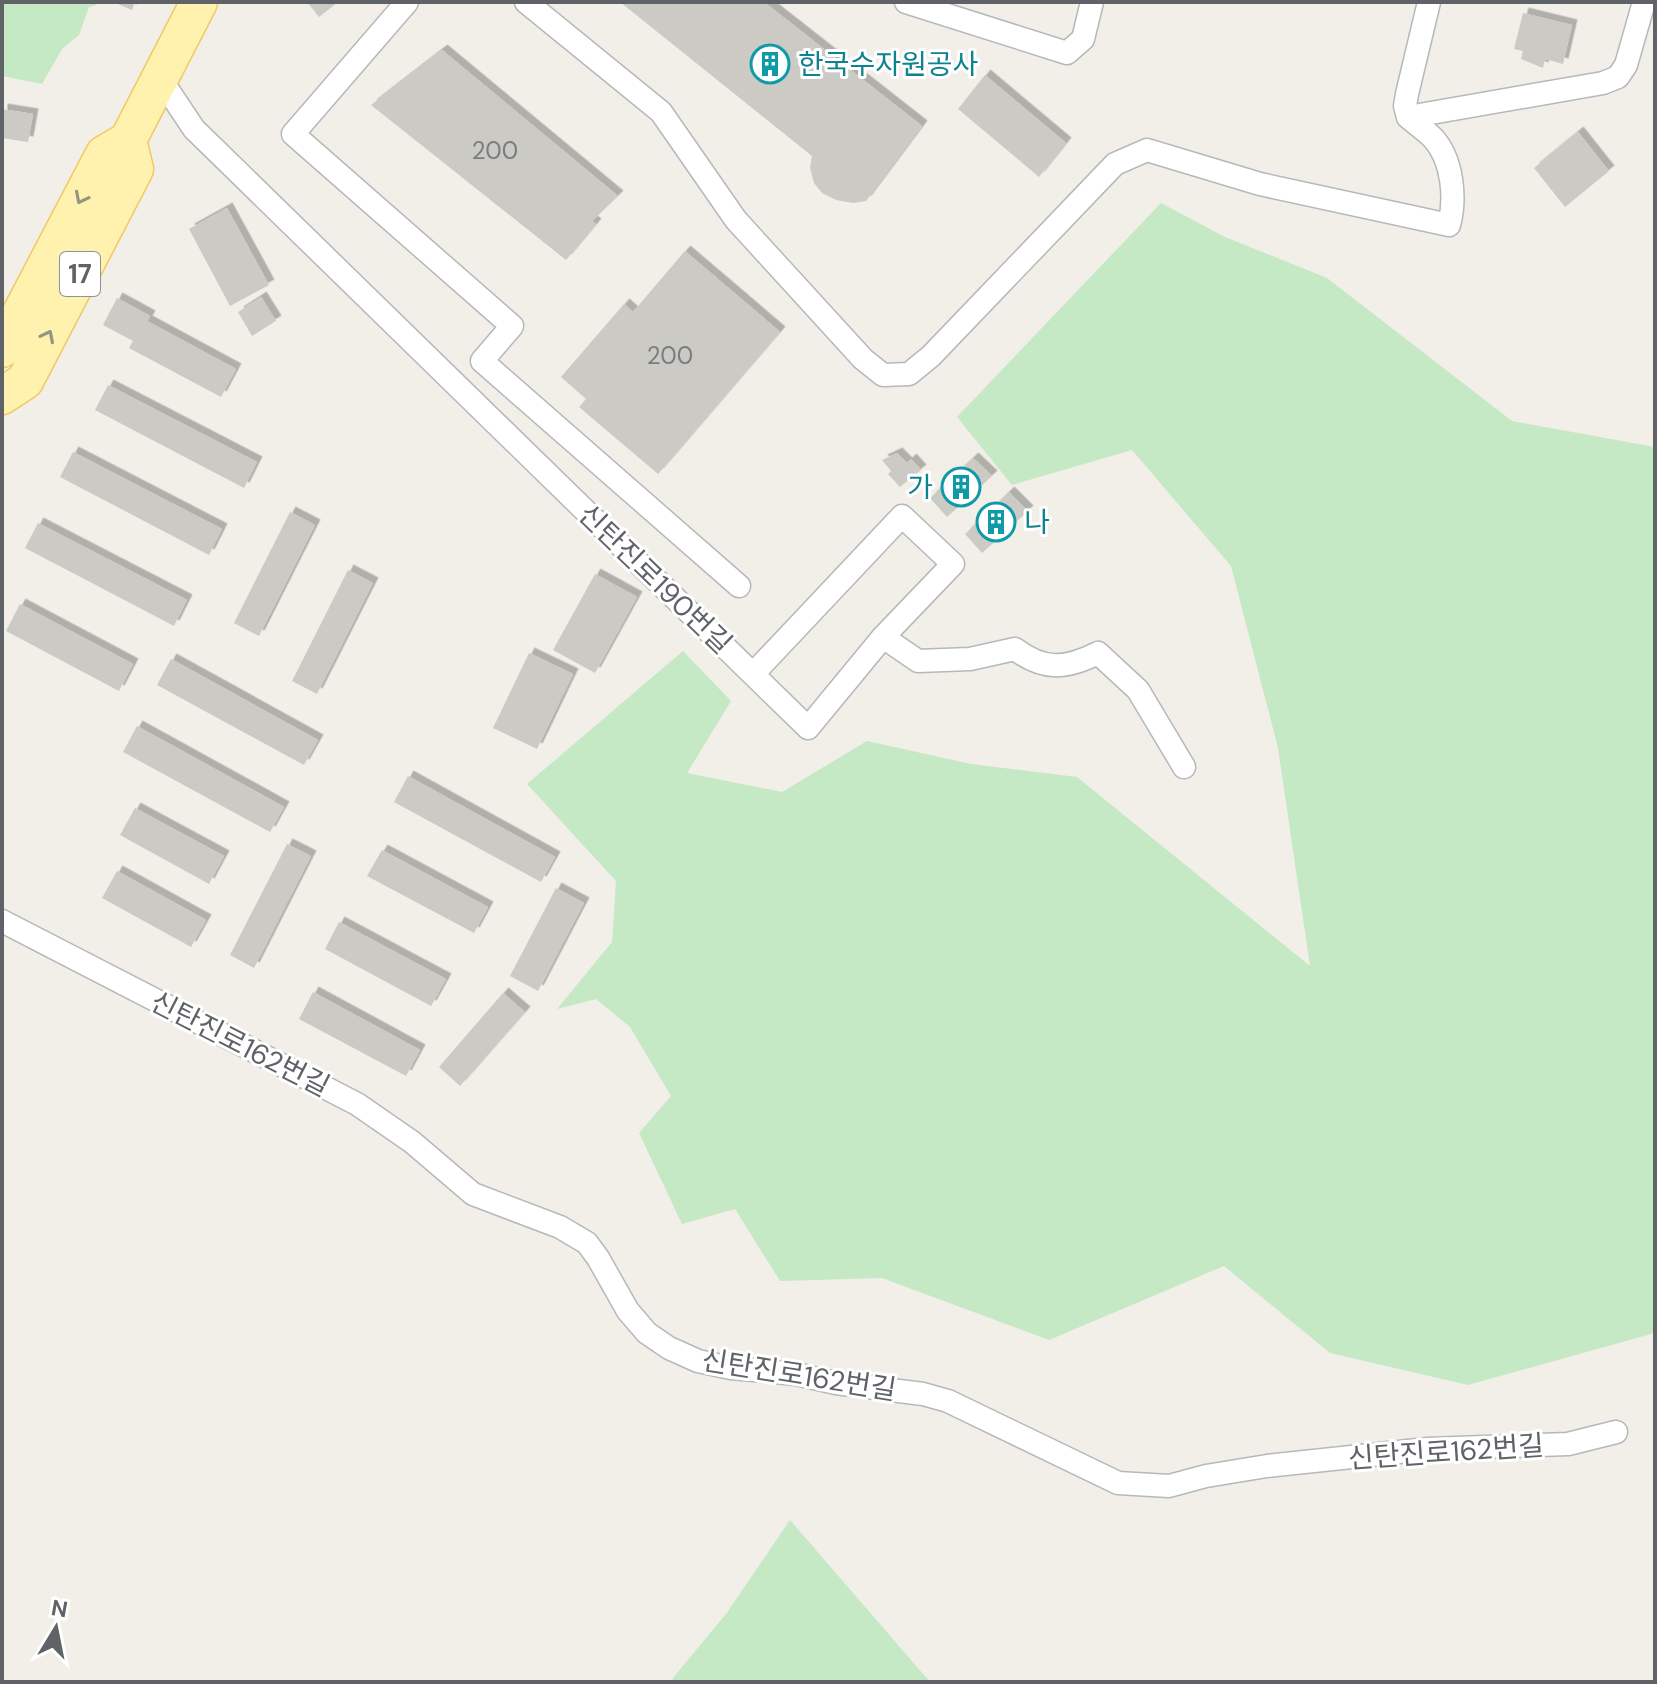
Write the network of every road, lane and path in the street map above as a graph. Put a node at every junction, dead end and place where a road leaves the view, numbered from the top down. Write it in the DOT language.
graph roads {
  1 [pos="199,2"];
  2 [pos="407,2"];
  3 [pos="526,2"];
  4 [pos="906,2"];
  5 [pos="1092,2"];
  6 [pos="1429,2"];
  7 [pos="1644,2"];
  8 [pos="160,78"];
  9 [pos="1408,117"];
  10 [pos="128,140"];
  11 [pos="2,349"];
  12 [pos="2,396"];
  13 [pos="739,586"];
  14 [pos="883,637"];
  15 [pos="753,674"];
  16 [pos="1184,767"];
  17 [pos="2,921"];
  18 [pos="1616,1432"];
  1 -- 8 [label="main road, 17"];
  2 -- 13 [label="street"];
  3 -- 9 [label="street"];
  4 -- 5 [label="street"];
  6 -- 9 [label="street"];
  7 -- 9 [label="street"];
  8 -- 10 [label="main road, 17"];
  8 -- 15 [label="street, 신탄진로190번길"];
  10 -- 11 [label="main road, 17, one-way"];
  12 -- 10 [label="main road, 17, one-way"];
  14 -- 15 [label="street, 신탄진로190번길"];
  14 -- 15 [label="street"];
  14 -- 16 [label="street"];
  17 -- 18 [label="street, 신탄진로162번길"];
}
